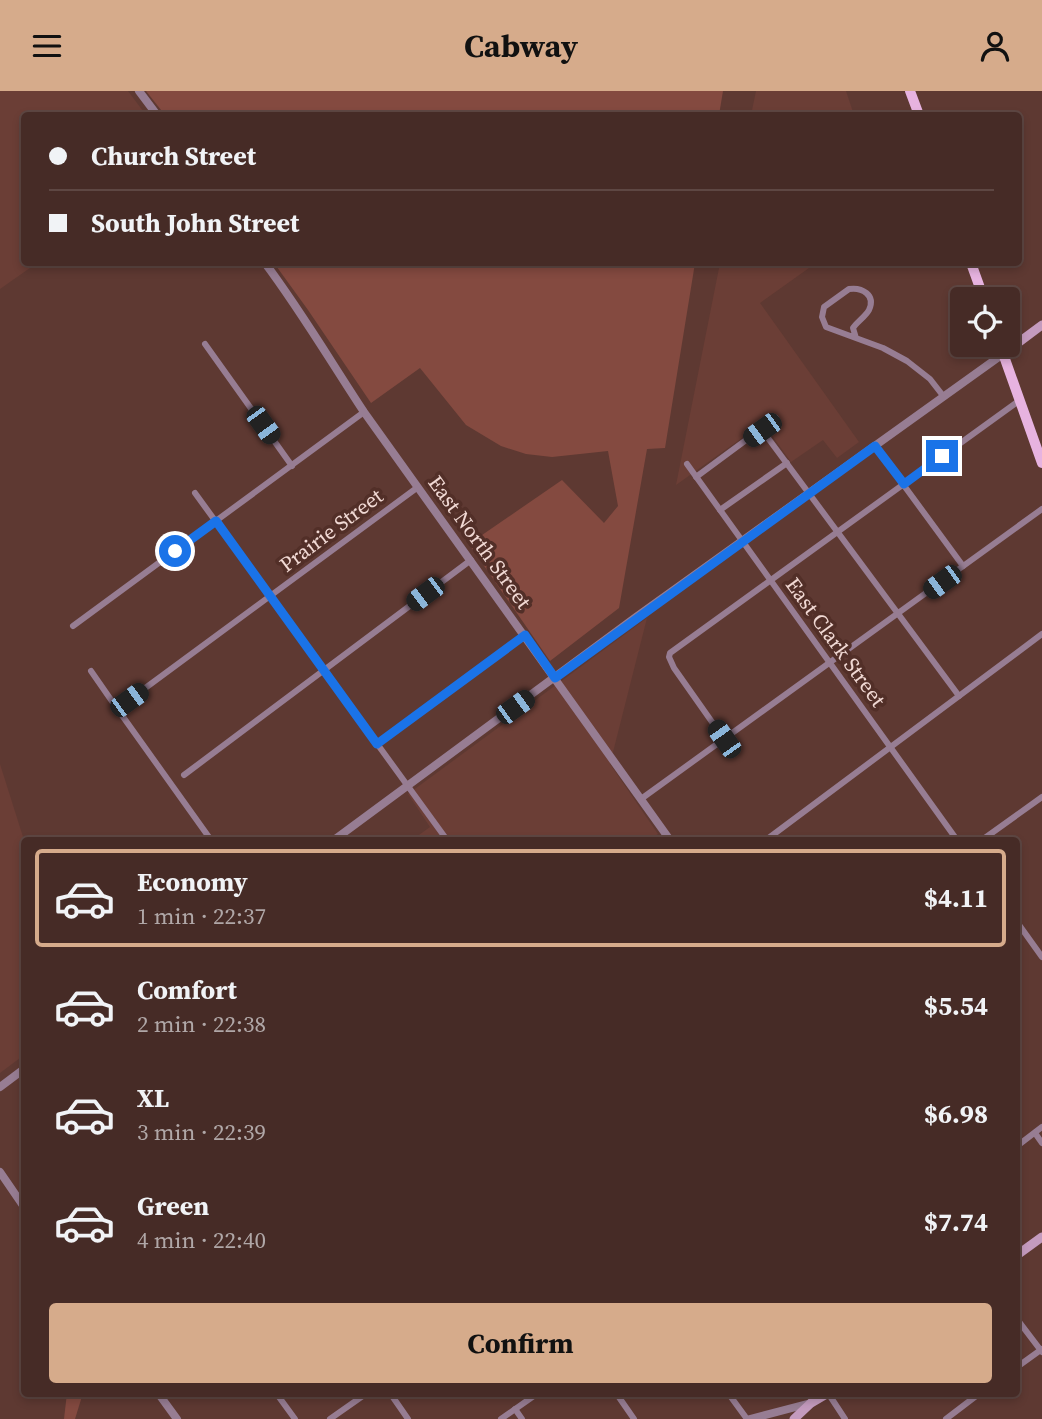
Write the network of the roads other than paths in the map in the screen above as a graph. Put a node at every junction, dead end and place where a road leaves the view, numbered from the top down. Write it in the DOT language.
graph roads {
  1 [pos="139,91"];
  2 [pos="910,91"];
  3 [pos="155,112"];
  4 [pos="918,112"];
  5 [pos="267,266"];
  6 [pos="972,266"];
  7 [pos="980,287"];
  8 [pos="1042,325"];
  9 [pos="856,338"];
  10 [pos="1020,338"];
  11 [pos="205,344"];
  12 [pos="992,357"];
  13 [pos="1005,357"];
  14 [pos="944,397"];
  15 [pos="1020,400"];
  16 [pos="365,412"];
  17 [pos="776,418"];
  18 [pos="762,430"];
  19 [pos="875,446"];
  20 [pos="787,463"];
  21 [pos="1042,463"];
  22 [pos="687,464"];
  23 [pos="292,466"];
  24 [pos="696,477"];
  25 [pos="904,484"];
  26 [pos="418,487"];
  27 [pos="195,493"];
  28 [pos="809,493"];
  29 [pos="1042,509"];
  30 [pos="720,510"];
  31 [pos="216,521"];
  32 [pos="837,531"];
  33 [pos="742,541"];
  34 [pos="471,561"];
  35 [pos="963,566"];
  36 [pos="770,580"];
  37 [pos="269,597"];
  38 [pos="898,614"];
  39 [pos="73,626"];
  40 [pos="1042,634"];
  41 [pos="525,635"];
  42 [pos="830,663"];
  43 [pos="323,670"];
  44 [pos="91,671"];
  45 [pos="555,678"];
  46 [pos="959,696"];
  47 [pos="129,700"];
  48 [pos="724,739"];
  49 [pos="377,744"];
  50 [pos="891,747"];
  51 [pos="184,775"];
  52 [pos="408,786"];
  53 [pos="1042,797"];
  54 [pos="641,799"];
  55 [pos="209,837"];
  56 [pos="338,837"];
  57 [pos="445,837"];
  58 [pos="666,837"];
  59 [pos="770,837"];
  60 [pos="955,837"];
  61 [pos="986,837"];
  62 [pos="1020,933"];
  63 [pos="1041,952"];
  64 [pos="21,1071"];
  65 [pos="0,1087"];
  66 [pos="1042,1127"];
  67 [pos="1035,1133"];
  68 [pos="1042,1143"];
  69 [pos="1020,1144"];
  70 [pos="0,1172"];
  71 [pos="21,1202"];
  72 [pos="1042,1237"];
  73 [pos="1020,1253"];
  74 [pos="1020,1322"];
  75 [pos="1041,1350"];
  76 [pos="1020,1365"];
  77 [pos="162,1397"];
  78 [pos="279,1397"];
  79 [pos="361,1397"];
  80 [pos="393,1397"];
  81 [pos="532,1397"];
  82 [pos="618,1397"];
  83 [pos="732,1397"];
  84 [pos="821,1397"];
  85 [pos="831,1397"];
  86 [pos="975,1397"];
  87 [pos="811,1403"];
  88 [pos="515,1409"];
  89 [pos="177,1419"];
  90 [pos="295,1419"];
  91 [pos="330,1419"];
  92 [pos="408,1419"];
  93 [pos="501,1419"];
  94 [pos="522,1419"];
  95 [pos="634,1419"];
  96 [pos="748,1419"];
  97 [pos="794,1419"];
  98 [pos="845,1419"];
  99 [pos="946,1419"];
  1 -- 3 [label="street"];
  2 -- 4 [label="main road"];
  5 -- 16 [label="street, East North Street"];
  6 -- 7 [label="main road"];
  8 -- 10 [label="main road"];
  9 -- 9 [label="street"];
  9 -- 14 [label="street"];
  11 -- 23 [label="street"];
  12 -- 14 [label="street"];
  13 -- 15 [label="main road"];
  14 -- 19 [label="street"];
  15 -- 21 [label="main road"];
  15 -- 25 [label="street"];
  16 -- 23 [label="street"];
  16 -- 26 [label="street, East North Street"];
  17 -- 18 [label="street"];
  18 -- 20 [label="street"];
  18 -- 24 [label="street"];
  19 -- 25 [label="street"];
  19 -- 28 [label="street"];
  20 -- 28 [label="street"];
  20 -- 30 [label="street"];
  22 -- 24 [label="street, East Clark Street"];
  23 -- 31 [label="street"];
  24 -- 30 [label="street, East Clark Street"];
  25 -- 32 [label="street"];
  25 -- 35 [label="street"];
  26 -- 34 [label="street, East North Street"];
  26 -- 37 [label="street, Prairie Street"];
  27 -- 31 [label="street"];
  28 -- 32 [label="street"];
  28 -- 33 [label="street"];
  29 -- 35 [label="street"];
  30 -- 33 [label="street, East Clark Street"];
  31 -- 37 [label="street"];
  31 -- 39 [label="street"];
  32 -- 36 [label="street"];
  32 -- 38 [label="street"];
  33 -- 36 [label="street, East Clark Street"];
  33 -- 45 [label="street"];
  34 -- 41 [label="street, East North Street"];
  34 -- 43 [label="street"];
  35 -- 38 [label="street"];
  36 -- 42 [label="street, East Clark Street"];
  36 -- 48 [label="street"];
  37 -- 43 [label="street"];
  37 -- 47 [label="street, Prairie Street"];
  38 -- 42 [label="street"];
  38 -- 46 [label="street"];
  40 -- 46 [label="street"];
  41 -- 45 [label="street, East North Street"];
  41 -- 49 [label="street"];
  42 -- 48 [label="street"];
  42 -- 50 [label="street, East Clark Street"];
  43 -- 49 [label="street"];
  43 -- 51 [label="street"];
  44 -- 55 [label="street"];
  45 -- 52 [label="street"];
  45 -- 54 [label="street, East North Street"];
  46 -- 50 [label="street"];
  48 -- 54 [label="street"];
  49 -- 52 [label="street"];
  50 -- 59 [label="street"];
  50 -- 60 [label="street, East Clark Street"];
  52 -- 56 [label="street"];
  52 -- 57 [label="street"];
  53 -- 61 [label="street"];
  54 -- 58 [label="street, East North Street"];
  62 -- 63 [label="street"];
  64 -- 65 [label="street"];
  66 -- 67 [label="street"];
  67 -- 68 [label="street"];
  67 -- 69 [label="street"];
  70 -- 71 [label="street"];
  72 -- 73 [label="main road"];
  74 -- 75 [label="street"];
  75 -- 76 [label="street"];
  77 -- 89 [label="street"];
  78 -- 90 [label="street"];
  79 -- 91 [label="street"];
  80 -- 92 [label="street"];
  81 -- 88 [label="street"];
  82 -- 95 [label="street"];
  83 -- 96 [label="street"];
  84 -- 87 [label="main road"];
  85 -- 98 [label="street"];
  86 -- 99 [label="street"];
  87 -- 96 [label="street"];
  87 -- 97 [label="main road"];
  88 -- 93 [label="street"];
  88 -- 94 [label="street"];
}
